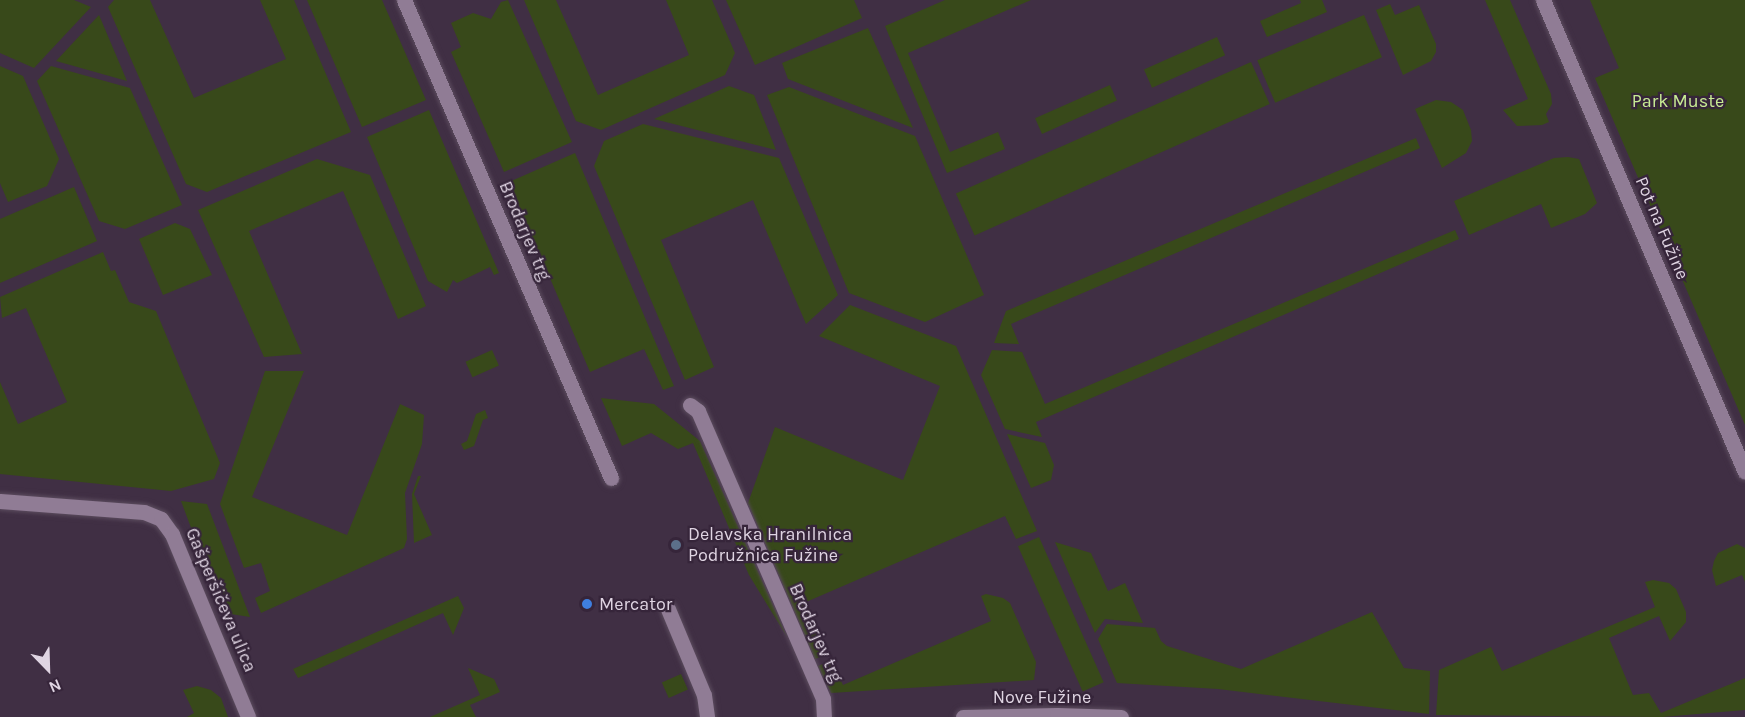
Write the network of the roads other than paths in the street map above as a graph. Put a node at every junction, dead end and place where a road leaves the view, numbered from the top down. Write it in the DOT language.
graph roads {
  1 [pos="404,0"];
  2 [pos="1543,0"];
  3 [pos="690,405"];
  4 [pos="1745,472"];
  5 [pos="611,478"];
  6 [pos="0,501"];
  7 [pos="668,609"];
  8 [pos="248,717"];
  9 [pos="707,717"];
  10 [pos="824,717"];
  11 [pos="963,717"];
  12 [pos="1121,717"];
  1 -- 5 [label="street, Brodarjev trg"];
  2 -- 4 [label="street, Pot na Fužine"];
  3 -- 10 [label="street, Brodarjev trg"];
  6 -- 8 [label="street, Gašperšičeva ulica"];
  7 -- 9 [label="street"];
  11 -- 12 [label="street, Nove Fužine"];
}
